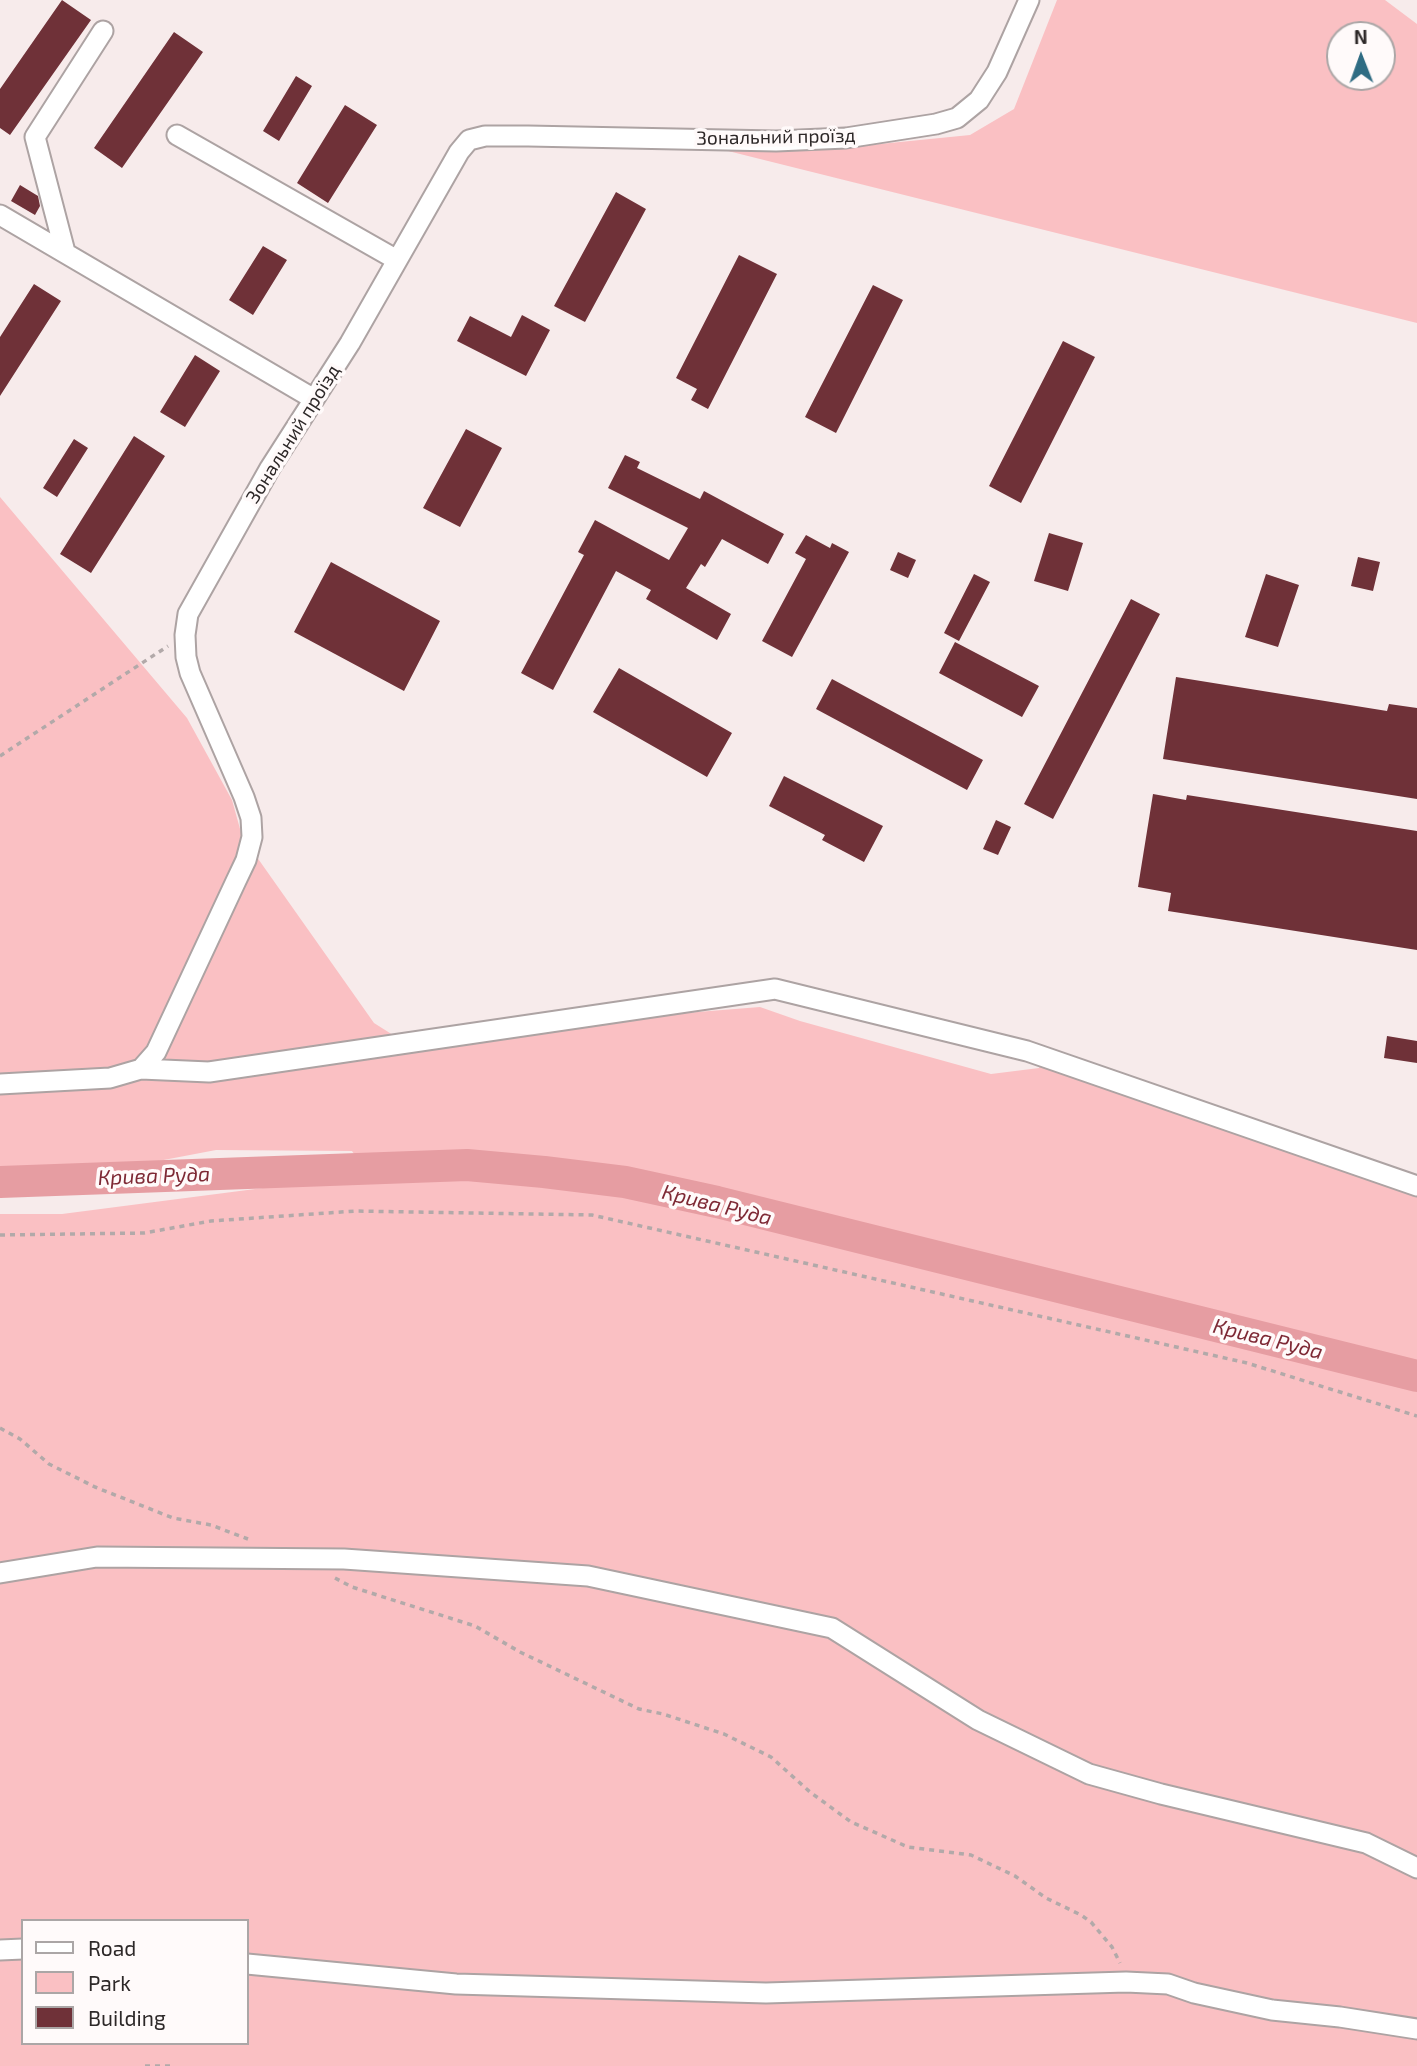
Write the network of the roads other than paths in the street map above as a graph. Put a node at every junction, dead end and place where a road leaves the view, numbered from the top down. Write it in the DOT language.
graph roads {
  1 [pos="1029,0"];
  2 [pos="103,32"];
  3 [pos="177,135"];
  4 [pos="0,215"];
  5 [pos="65,252"];
  6 [pos="397,260"];
  7 [pos="314,399"];
  8 [pos="141,1069"];
  9 [pos="0,1084"];
  10 [pos="1417,1186"];
  11 [pos="0,1573"];
  12 [pos="1417,1868"];
  13 [pos="21,1949"];
  14 [pos="0,1950"];
  15 [pos="248,1964"];
  16 [pos="1417,2029"];
  1 -- 6 [label="street, Зональний проїзд"];
  2 -- 5 [label="street"];
  3 -- 6 [label="street"];
  4 -- 5 [label="street"];
  5 -- 7 [label="street"];
  6 -- 7 [label="street, Зональний проїзд"];
  7 -- 8 [label="street, Зональний проїзд"];
  8 -- 9 [label="street"];
  8 -- 10 [label="street"];
  11 -- 12 [label="street"];
  13 -- 14 [label="street"];
  15 -- 16 [label="street"];
}
